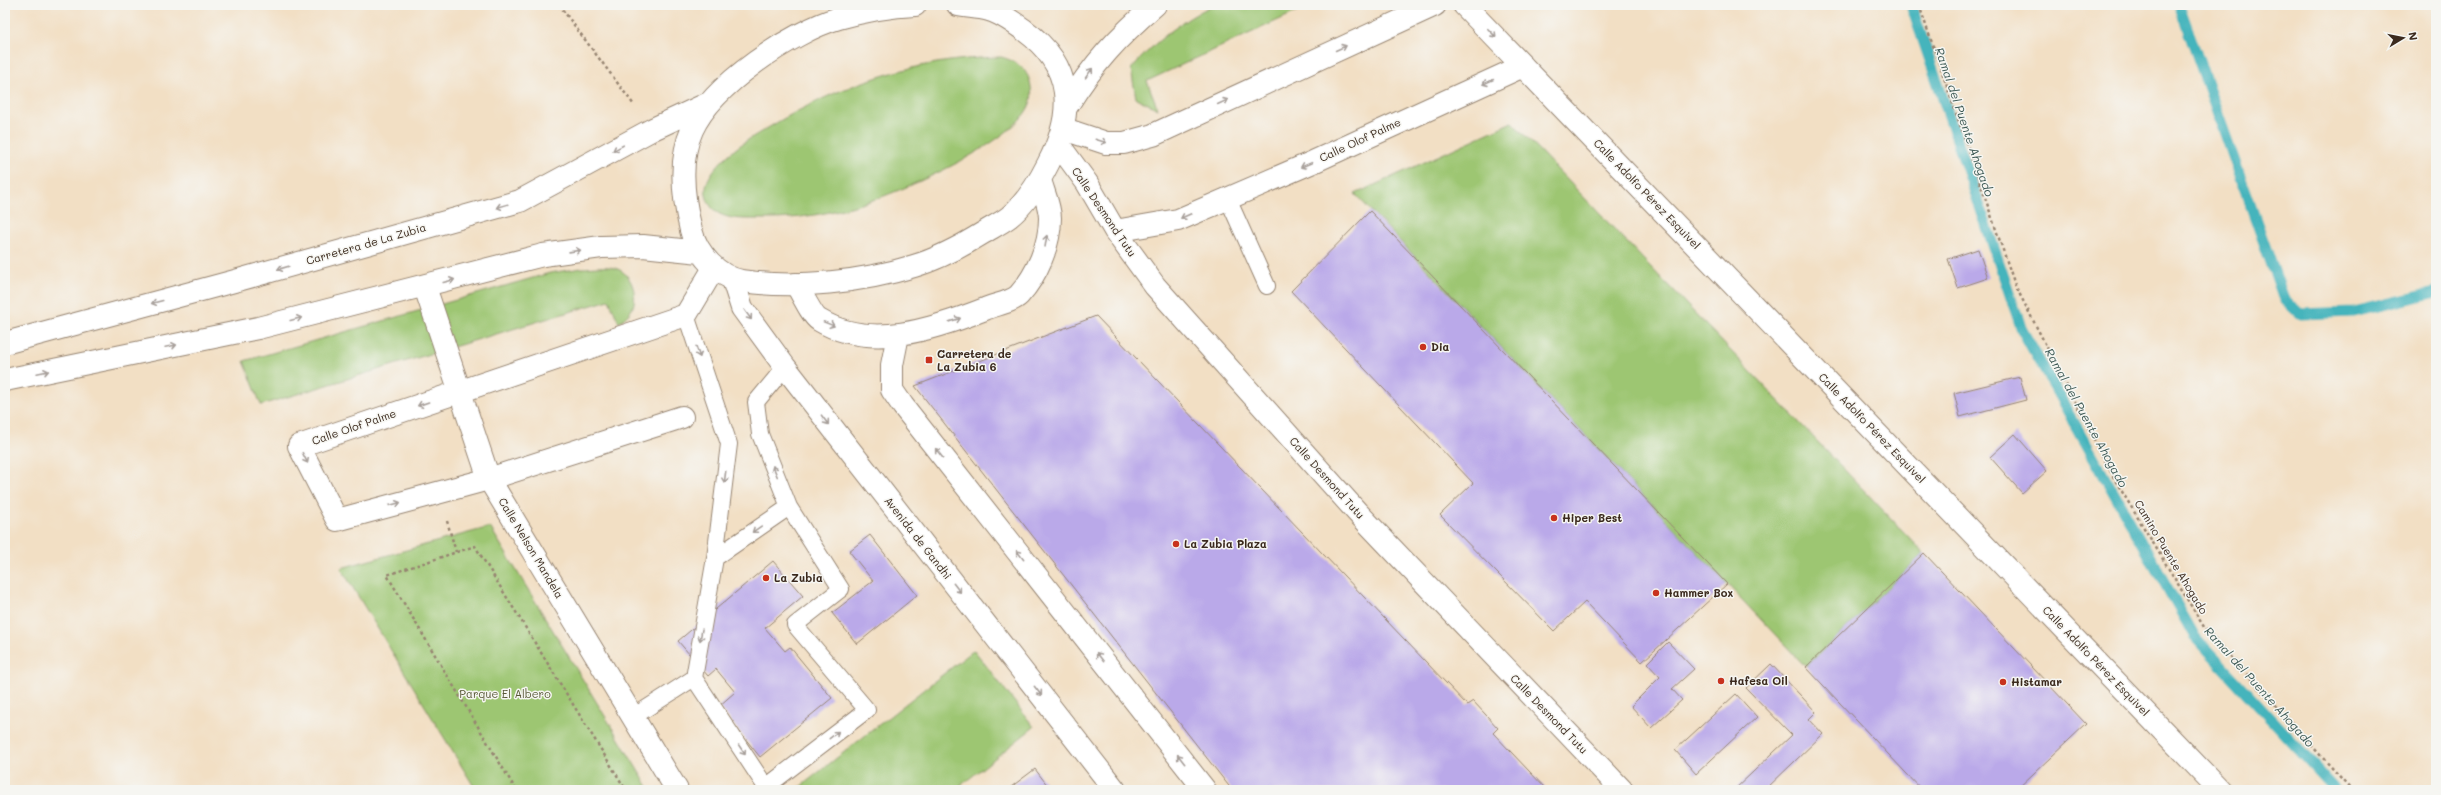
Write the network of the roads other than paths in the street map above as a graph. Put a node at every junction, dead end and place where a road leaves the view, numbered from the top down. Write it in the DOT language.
graph roads {
  1 [pos="915,5"];
  2 [pos="958,5"];
  3 [pos="1155,5"];
  4 [pos="1435,5"];
  5 [pos="1464,5"];
  6 [pos="1523,66"];
  7 [pos="709,103"];
  8 [pos="1067,106"];
  9 [pos="1062,137"];
  10 [pos="1040,180"];
  11 [pos="1228,199"];
  12 [pos="1115,231"];
  13 [pos="707,260"];
  14 [pos="734,280"];
  15 [pos="796,284"];
  16 [pos="1267,286"];
  17 [pos="425,287"];
  18 [pos="686,316"];
  19 [pos="898,335"];
  20 [pos="5,343"];
  21 [pos="786,367"];
  22 [pos="5,380"];
  23 [pos="460,391"];
  24 [pos="682,417"];
  25 [pos="489,479"];
  26 [pos="790,507"];
  27 [pos="715,558"];
  28 [pos="694,678"];
  29 [pos="633,717"];
  30 [pos="677,790"];
  31 [pos="1115,790"];
  32 [pos="1205,790"];
  33 [pos="1622,790"];
  34 [pos="2220,790"];
  1 -- 7 [label="street"];
  2 -- 8 [label="street"];
  8 -- 3 [label="street, one-way"];
  9 -- 4 [label="street, one-way"];
  5 -- 6 [label="street, one-way"];
  6 -- 11 [label="street, Calle Olof Palme, one-way"];
  6 -- 34 [label="street, Calle Adolfo Pérez Esquivel"];
  7 -- 13 [label="street"];
  7 -- 20 [label="street, Carretera de La Zubia, one-way"];
  8 -- 9 [label="street"];
  9 -- 10 [label="street"];
  9 -- 12 [label="street, Calle Desmond Tutu"];
  10 -- 15 [label="street"];
  19 -- 10 [label="street, one-way"];
  11 -- 12 [label="street, Calle Olof Palme, one-way"];
  11 -- 16 [label="lane"];
  12 -- 33 [label="street, Calle Desmond Tutu"];
  13 -- 14 [label="street"];
  17 -- 13 [label="street, one-way"];
  13 -- 18 [label="street"];
  14 -- 15 [label="street"];
  14 -- 21 [label="street, Avenida de Gandhi, one-way"];
  15 -- 19 [label="street, one-way"];
  22 -- 17 [label="street, one-way"];
  17 -- 23 [label="street, Calle Nelson Mandela"];
  18 -- 23 [label="street, Calle Olof Palme"];
  18 -- 27 [label="lane, one-way"];
  32 -- 19 [label="street, one-way"];
  26 -- 21 [label="lane, one-way"];
  21 -- 31 [label="street, Avenida de Gandhi, one-way"];
  23 -- 25 [label="street, Calle Nelson Mandela"];
  23 -- 25 [label="street, Calle Olof Palme, one-way"];
  24 -- 25 [label="street, Calle Olof Palme"];
  25 -- 29 [label="street, Calle Nelson Mandela"];
  26 -- 27 [label="lane, one-way"];
  28 -- 26 [label="lane, one-way"];
  27 -- 28 [label="lane, one-way"];
  28 -- 29 [label="lane"];
  29 -- 30 [label="street, Calle Nelson Mandela"];
}
